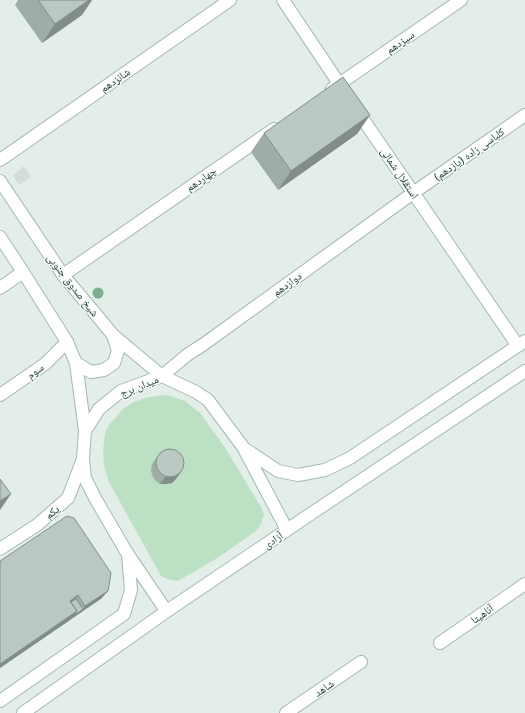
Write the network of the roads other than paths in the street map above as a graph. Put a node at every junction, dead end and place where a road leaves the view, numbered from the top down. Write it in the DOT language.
graph roads {
  1 [pos="230,0"];
  2 [pos="283,0"];
  3 [pos="461,0"];
  4 [pos="339,83"];
  5 [pos="320,97"];
  6 [pos="525,114"];
  7 [pos="282,124"];
  8 [pos="0,160"];
  9 [pos="0,181"];
  10 [pos="413,193"];
  11 [pos="0,237"];
  12 [pos="23,272"];
  13 [pos="63,275"];
  14 [pos="0,288"];
  15 [pos="113,336"];
  16 [pos="67,342"];
  17 [pos="522,343"];
  18 [pos="76,363"];
  19 [pos="525,371"];
  20 [pos="162,376"];
  21 [pos="0,395"];
  22 [pos="85,431"];
  23 [pos="243,447"];
  24 [pos="83,459"];
  25 [pos="288,530"];
  26 [pos="0,549"];
  27 [pos="128,553"];
  28 [pos="525,584"];
  29 [pos="167,611"];
  30 [pos="440,643"];
  31 [pos="361,662"];
  32 [pos="0,701"];
  33 [pos="24,713"];
  34 [pos="286,713"];
  1 -- 8 [label="main road, شانزدهم"];
  2 -- 4 [label="main road, استقلال شمالی"];
  3 -- 4 [label="main road, سیزدهم"];
  4 -- 5 [label="main road"];
  4 -- 10 [label="main road, استقلال شمالی"];
  6 -- 10 [label="main road, کلباسی زاده (یازدهم)"];
  7 -- 13 [label="main road, چهاردهم"];
  9 -- 13 [label="main road, شیخ صدوق جنوبی"];
  10 -- 17 [label="main road, استقلال شمالی"];
  10 -- 20 [label="main road, دوازدهم"];
  11 -- 12 [label="main road"];
  12 -- 14 [label="main road"];
  12 -- 16 [label="main road"];
  13 -- 15 [label="main road, شیخ صدوق جنوبی"];
  15 -- 18 [label="main road"];
  15 -- 20 [label="main road, شیخ صدوق جنوبی"];
  16 -- 18 [label="main road"];
  16 -- 21 [label="main road, سوم"];
  17 -- 23 [label="main road"];
  18 -- 22 [label="main road"];
  19 -- 25 [label="main road, آزادی"];
  20 -- 22 [label="main road, میدان برج"];
  20 -- 23 [label="main road, میدان برج"];
  22 -- 24 [label="main road, میدان برج"];
  23 -- 25 [label="main road, میدان برج"];
  24 -- 26 [label="main road, یکم"];
  24 -- 27 [label="main road, میدان برج"];
  25 -- 29 [label="main road, آزادی"];
  27 -- 29 [label="main road, میدان برج"];
  27 -- 32 [label="main road"];
  28 -- 30 [label="main road, آناهیتا"];
  29 -- 33 [label="main road, آزادی"];
  31 -- 34 [label="main road, شاهد"];
}
